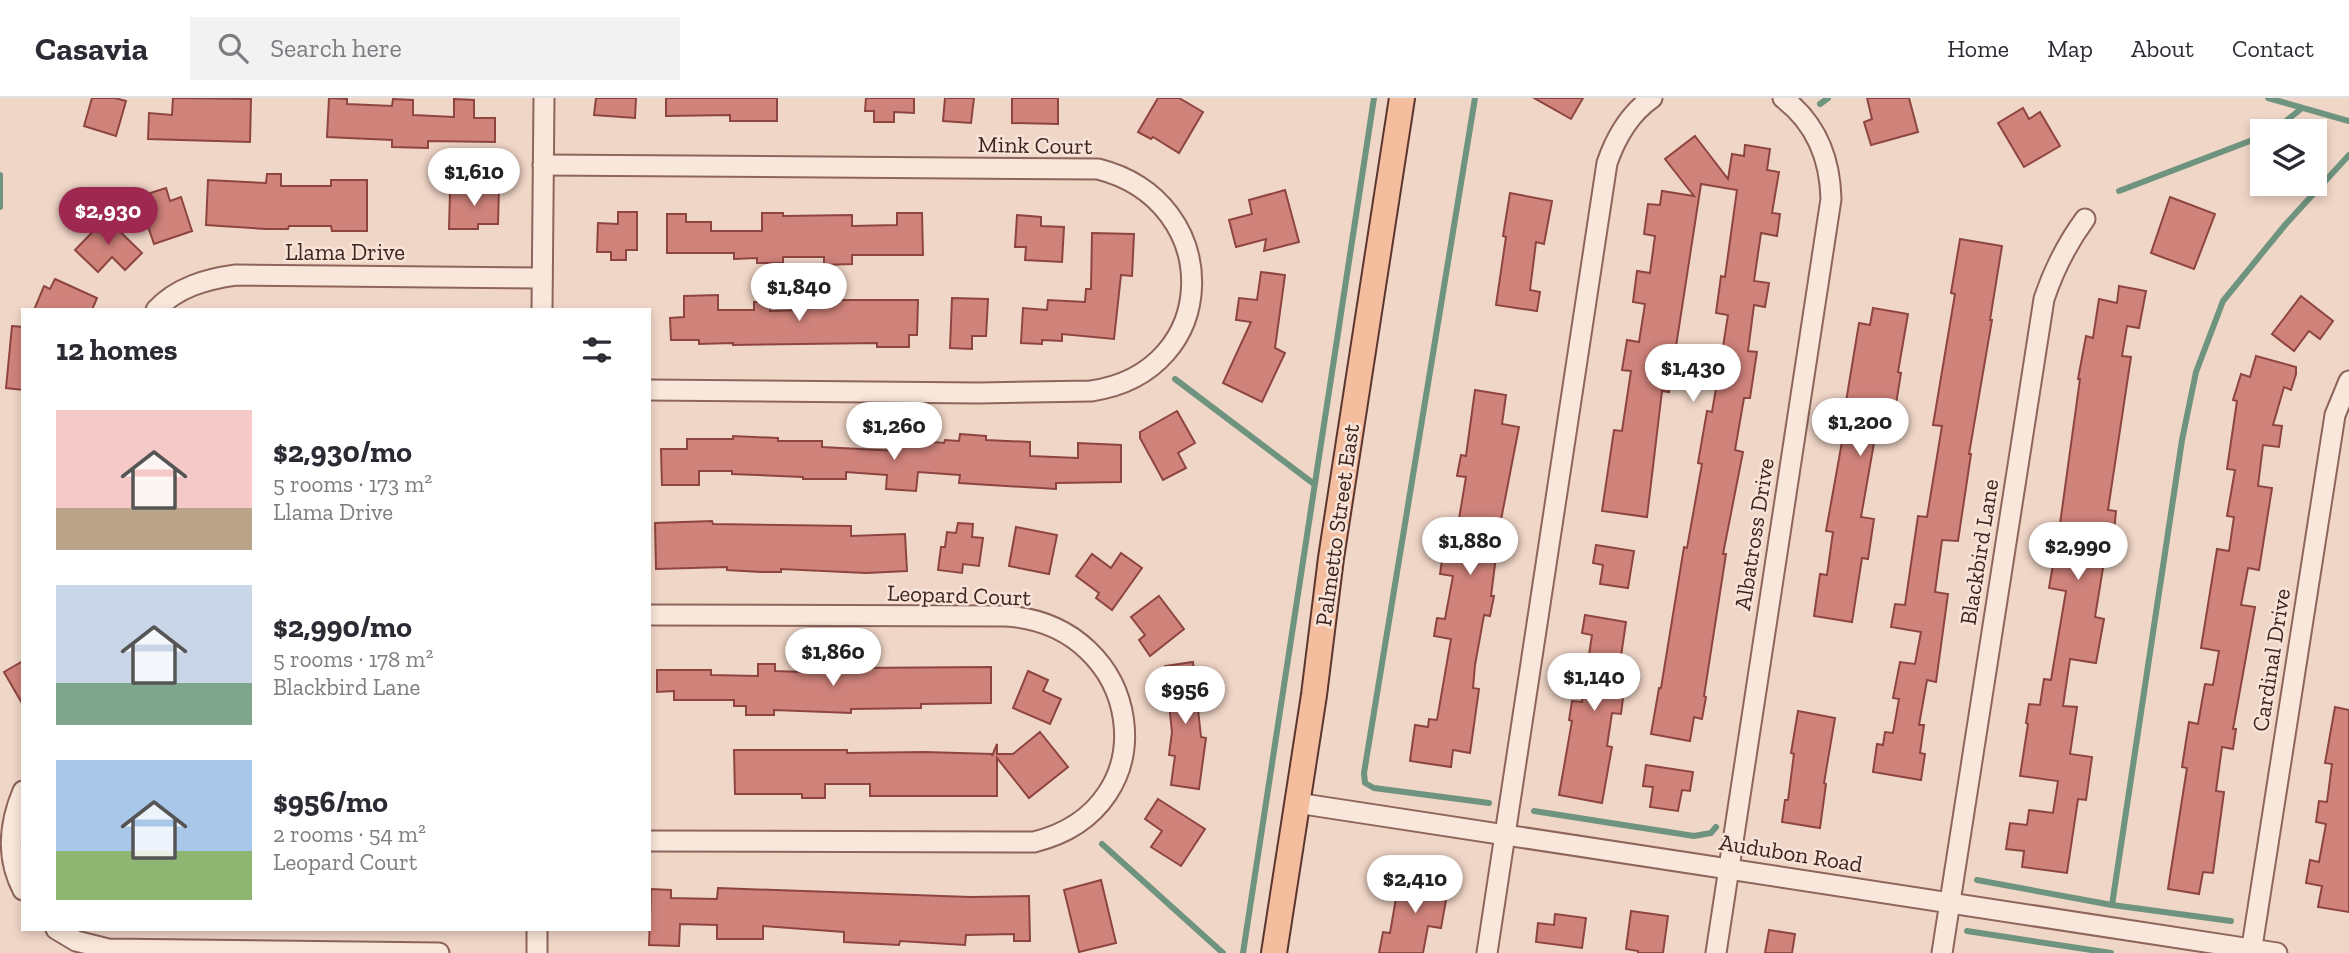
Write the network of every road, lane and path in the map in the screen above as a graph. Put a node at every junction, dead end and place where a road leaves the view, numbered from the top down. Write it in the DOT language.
graph roads {
  1 [pos="544,98"];
  2 [pos="1402,98"];
  3 [pos="1652,98"];
  4 [pos="1783,98"];
  5 [pos="543,165"];
  6 [pos="2085,219"];
  7 [pos="542,278"];
  8 [pos="158,308"];
  9 [pos="542,308"];
  10 [pos="2349,381"];
  11 [pos="651,390"];
  12 [pos="651,615"];
  13 [pos="21,796"];
  14 [pos="1297,803"];
  15 [pos="1505,834"];
  16 [pos="651,841"];
  17 [pos="1728,868"];
  18 [pos="21,885"];
  19 [pos="1950,902"];
  20 [pos="59,931"];
  21 [pos="537,931"];
  22 [pos="2251,951"];
  23 [pos="439,953"];
  24 [pos="537,953"];
  25 [pos="1274,953"];
  26 [pos="1487,953"];
  27 [pos="1716,953"];
  28 [pos="1942,953"];
  29 [pos="2277,953"];
  1 -- 5 [label="street"];
  2 -- 14 [label="main road, Palmetto Street East"];
  3 -- 15 [label="street"];
  4 -- 17 [label="street, Albatross Drive"];
  5 -- 7 [label="street"];
  5 -- 11 [label="street, Mink Court"];
  6 -- 19 [label="street, Blackbird Lane"];
  7 -- 8 [label="street, Llama Drive"];
  7 -- 9 [label="street"];
  10 -- 22 [label="street, Cardinal Drive"];
  12 -- 16 [label="street, Leopard Court"];
  13 -- 18 [label="street"];
  14 -- 15 [label="street, Audubon Road"];
  14 -- 25 [label="main road, Palmetto Street East"];
  15 -- 17 [label="street, Audubon Road"];
  15 -- 26 [label="street"];
  17 -- 19 [label="street, Audubon Road"];
  17 -- 27 [label="street, Albatross Drive"];
  19 -- 22 [label="street, Audubon Road"];
  19 -- 28 [label="street, Blackbird Lane"];
  20 -- 23 [label="street"];
  21 -- 24 [label="street"];
  22 -- 29 [label="street, Audubon Road"];
}
